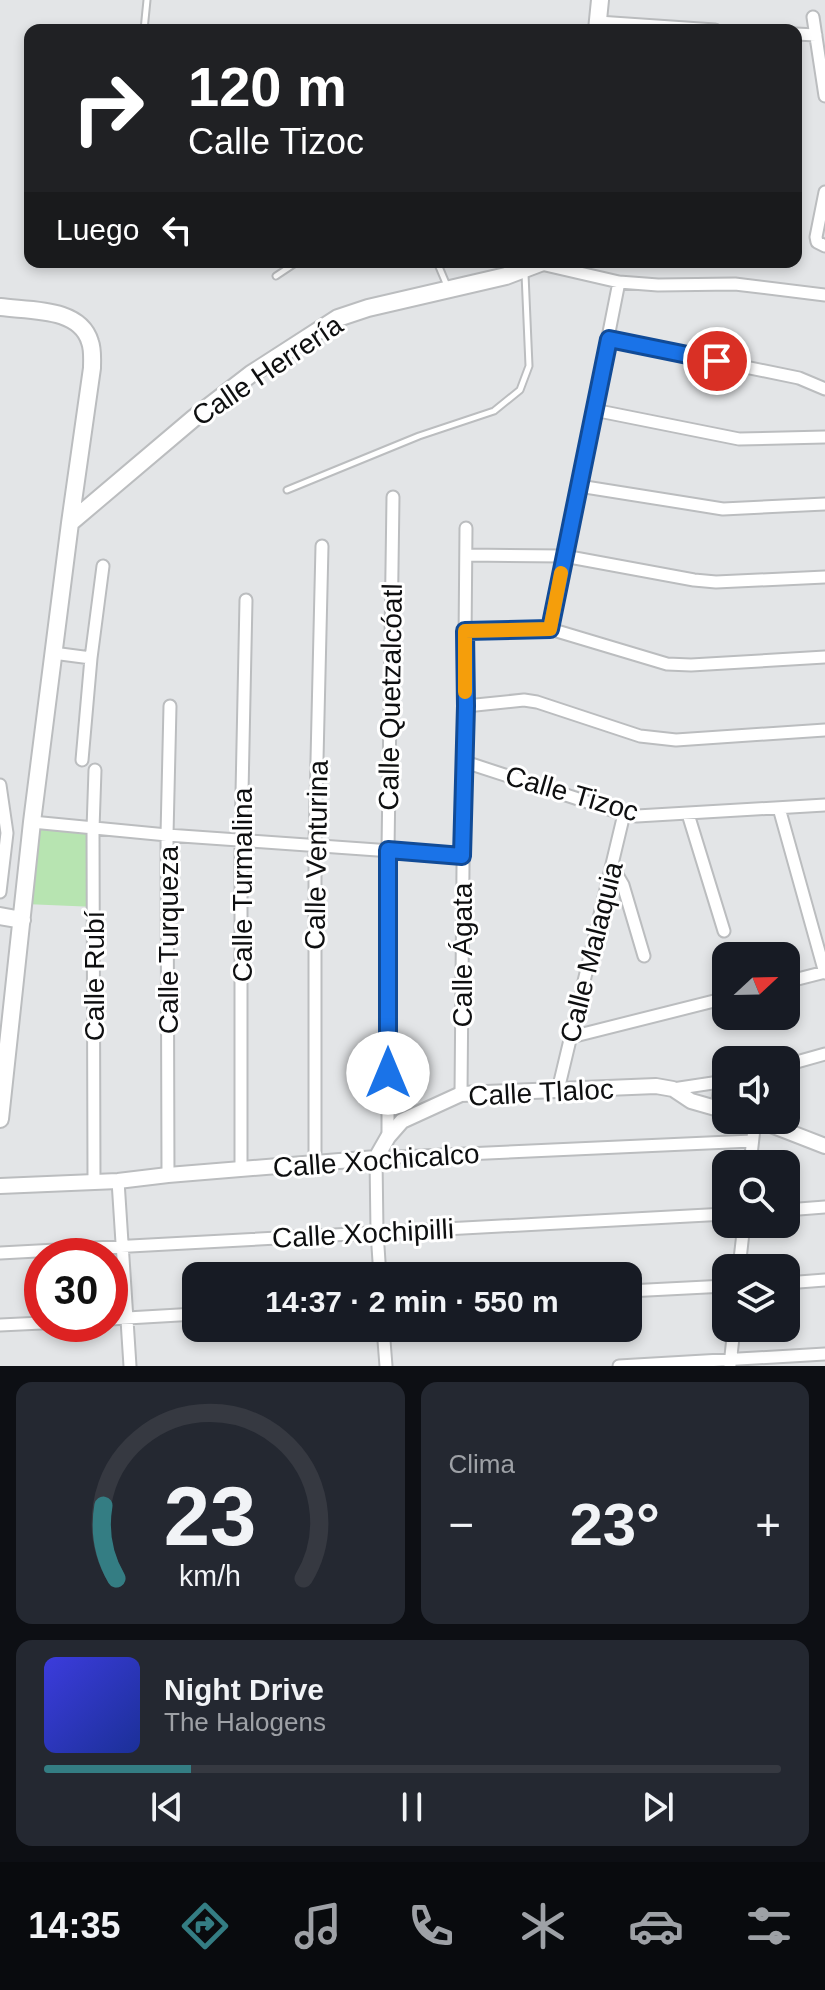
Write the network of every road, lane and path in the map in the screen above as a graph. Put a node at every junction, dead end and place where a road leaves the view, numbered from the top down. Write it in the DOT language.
graph roads {
  1 [pos="147,0"];
  2 [pos="600,0"];
  3 [pos="813,17"];
  4 [pos="145,24"];
  5 [pos="597,24"];
  6 [pos="802,34"];
  7 [pos="816,35"];
  8 [pos="825,96"];
  9 [pos="825,192"];
  10 [pos="825,246"];
  11 [pos="288,268"];
  12 [pos="440,268"];
  13 [pos="528,268"];
  14 [pos="536,268"];
  15 [pos="551,268"];
  16 [pos="276,276"];
  17 [pos="619,282"];
  18 [pos="449,289"];
  19 [pos="825,295"];
  20 [pos="0,307"];
  21 [pos="609,339"];
  22 [pos="825,389"];
  23 [pos="594,410"];
  24 [pos="825,437"];
  25 [pos="579,486"];
  26 [pos="287,490"];
  27 [pos="393,497"];
  28 [pos="825,504"];
  29 [pos="70,523"];
  30 [pos="466,528"];
  31 [pos="322,546"];
  32 [pos="466,555"];
  33 [pos="564,556"];
  34 [pos="103,566"];
  35 [pos="825,577"];
  36 [pos="246,600"];
  37 [pos="550,629"];
  38 [pos="465,631"];
  39 [pos="53,653"];
  40 [pos="825,657"];
  41 [pos="91,658"];
  42 [pos="170,706"];
  43 [pos="466,706"];
  44 [pos="825,730"];
  45 [pos="82,760"];
  46 [pos="465,762"];
  47 [pos="95,770"];
  48 [pos="0,785"];
  49 [pos="825,805"];
  50 [pos="779,808"];
  51 [pos="624,814"];
  52 [pos="688,814"];
  53 [pos="32,822"];
  54 [pos="93,829"];
  55 [pos="167,835"];
  56 [pos="241,841"];
  57 [pos="315,845"];
  58 [pos="388,850"];
  59 [pos="462,856"];
  60 [pos="612,866"];
  61 [pos="0,892"];
  62 [pos="0,916"];
  63 [pos="22,920"];
  64 [pos="724,931"];
  65 [pos="644,956"];
  66 [pos="825,973"];
  67 [pos="800,979"];
  68 [pos="712,1002"];
  69 [pos="571,1037"];
  70 [pos="825,1054"];
  71 [pos="800,1061"];
  72 [pos="712,1084"];
  73 [pos="673,1089"];
  74 [pos="558,1090"];
  75 [pos="461,1094"];
  76 [pos="712,1107"];
  77 [pos="0,1119"];
  78 [pos="754,1134"];
  79 [pos="797,1134"];
  80 [pos="388,1137"];
  81 [pos="752,1141"];
  82 [pos="822,1143"];
  83 [pos="751,1150"];
  84 [pos="376,1158"];
  85 [pos="315,1163"];
  86 [pos="241,1169"];
  87 [pos="168,1175"];
  88 [pos="94,1181"];
  89 [pos="118,1181"];
  90 [pos="0,1186"];
  91 [pos="825,1207"];
  92 [pos="800,1209"];
  93 [pos="712,1215"];
  94 [pos="377,1232"];
  95 [pos="121,1238"];
  96 [pos="128,1245"];
  97 [pos="24,1251"];
  98 [pos="0,1253"];
  99 [pos="379,1262"];
  100 [pos="825,1280"];
  101 [pos="800,1282"];
  102 [pos="712,1287"];
  103 [pos="642,1290"];
  104 [pos="182,1315"];
  105 [pos="128,1318"];
  106 [pos="24,1324"];
  107 [pos="0,1325"];
  108 [pos="128,1334"];
  109 [pos="384,1342"];
  110 [pos="733,1342"];
  111 [pos="825,1354"];
  112 [pos="731,1363"];
  113 [pos="130,1366"];
  114 [pos="386,1366"];
  115 [pos="619,1366"];
  1 -- 4 [label="lane"];
  2 -- 5 [label="main road"];
  3 -- 7 [label="street"];
  6 -- 7 [label="street"];
  7 -- 8 [label="street"];
  9 -- 10 [label="street"];
  11 -- 16 [label="lane"];
  12 -- 18 [label="lane"];
  13 -- 18 [label="main road, Calle Herrería"];
  14 -- 26 [label="lane"];
  15 -- 17 [label="street"];
  17 -- 19 [label="street"];
  17 -- 21 [label="street"];
  18 -- 29 [label="main road, Calle Herrería"];
  20 -- 29 [label="main road"];
  21 -- 22 [label="street"];
  21 -- 23 [label="street"];
  23 -- 24 [label="street"];
  23 -- 25 [label="street"];
  25 -- 28 [label="street"];
  25 -- 33 [label="street"];
  27 -- 58 [label="street, Calle Quetzalcóatl"];
  29 -- 39 [label="main road"];
  30 -- 32 [label="street, Calle Ágata"];
  31 -- 57 [label="street, Calle Venturina"];
  32 -- 33 [label="street"];
  32 -- 38 [label="street, Calle Ágata"];
  33 -- 35 [label="street"];
  33 -- 37 [label="street"];
  34 -- 41 [label="street"];
  36 -- 56 [label="street, Calle Turmalina"];
  37 -- 38 [label="street"];
  37 -- 40 [label="street"];
  38 -- 43 [label="street, Calle Ágata"];
  39 -- 41 [label="street"];
  39 -- 53 [label="main road"];
  41 -- 45 [label="street"];
  42 -- 55 [label="street, Calle Turqueza"];
  43 -- 44 [label="street"];
  43 -- 46 [label="street, Calle Ágata"];
  46 -- 51 [label="street, Calle Tizoc"];
  46 -- 59 [label="street, Calle Ágata"];
  47 -- 54 [label="street, Calle Rubí"];
  48 -- 61 [label="street"];
  49 -- 50 [label="street, Calle Tizoc"];
  50 -- 52 [label="street, Calle Tizoc"];
  50 -- 66 [label="street"];
  51 -- 52 [label="street, Calle Tizoc"];
  51 -- 60 [label="street, Calle Malaquia"];
  52 -- 64 [label="street"];
  53 -- 54 [label="street"];
  53 -- 63 [label="main road"];
  54 -- 55 [label="street"];
  54 -- 88 [label="street, Calle Rubí"];
  55 -- 56 [label="street"];
  55 -- 87 [label="street, Calle Turqueza"];
  56 -- 57 [label="street"];
  56 -- 86 [label="street, Calle Turmalina"];
  57 -- 58 [label="street"];
  57 -- 85 [label="street, Calle Venturina"];
  58 -- 59 [label="street"];
  58 -- 80 [label="street, Calle Quetzalcóatl"];
  59 -- 75 [label="street, Calle Ágata"];
  60 -- 65 [label="street"];
  60 -- 69 [label="street, Calle Malaquia"];
  62 -- 63 [label="main road"];
  63 -- 77 [label="main road"];
  66 -- 67 [label="street"];
  68 -- 69 [label="street"];
  69 -- 74 [label="street, Calle Malaquia"];
  70 -- 71 [label="street"];
  72 -- 73 [label="street"];
  73 -- 74 [label="street, Calle Tlaloc"];
  73 -- 76 [label="street, Calle Tlaloc"];
  74 -- 75 [label="street, Calle Tlaloc"];
  75 -- 80 [label="street, Calle Tlaloc"];
  78 -- 81 [label="street"];
  79 -- 82 [label="street"];
  80 -- 84 [label="street, Calle Tlaloc"];
  81 -- 83 [label="street"];
  81 -- 84 [label="street, Calle Xochicalco"];
  84 -- 85 [label="street, Calle Xochicalco"];
  84 -- 94 [label="street"];
  85 -- 86 [label="street, Calle Xochicalco"];
  86 -- 87 [label="street, Calle Xochicalco"];
  87 -- 89 [label="street, Calle Xochicalco"];
  88 -- 89 [label="street, Calle Xochicalco"];
  88 -- 90 [label="street, Calle Xochicalco"];
  89 -- 95 [label="street"];
  91 -- 92 [label="street"];
  93 -- 94 [label="street, Calle Xochipilli"];
  94 -- 96 [label="street, Calle Xochipilli"];
  94 -- 99 [label="street"];
  97 -- 98 [label="street, Calle Xochipilli"];
  100 -- 101 [label="street"];
  102 -- 103 [label="street"];
  104 -- 105 [label="street"];
  106 -- 107 [label="street"];
  108 -- 113 [label="street"];
  109 -- 114 [label="street"];
  110 -- 112 [label="street"];
  111 -- 112 [label="street"];
  112 -- 115 [label="street"];
}
